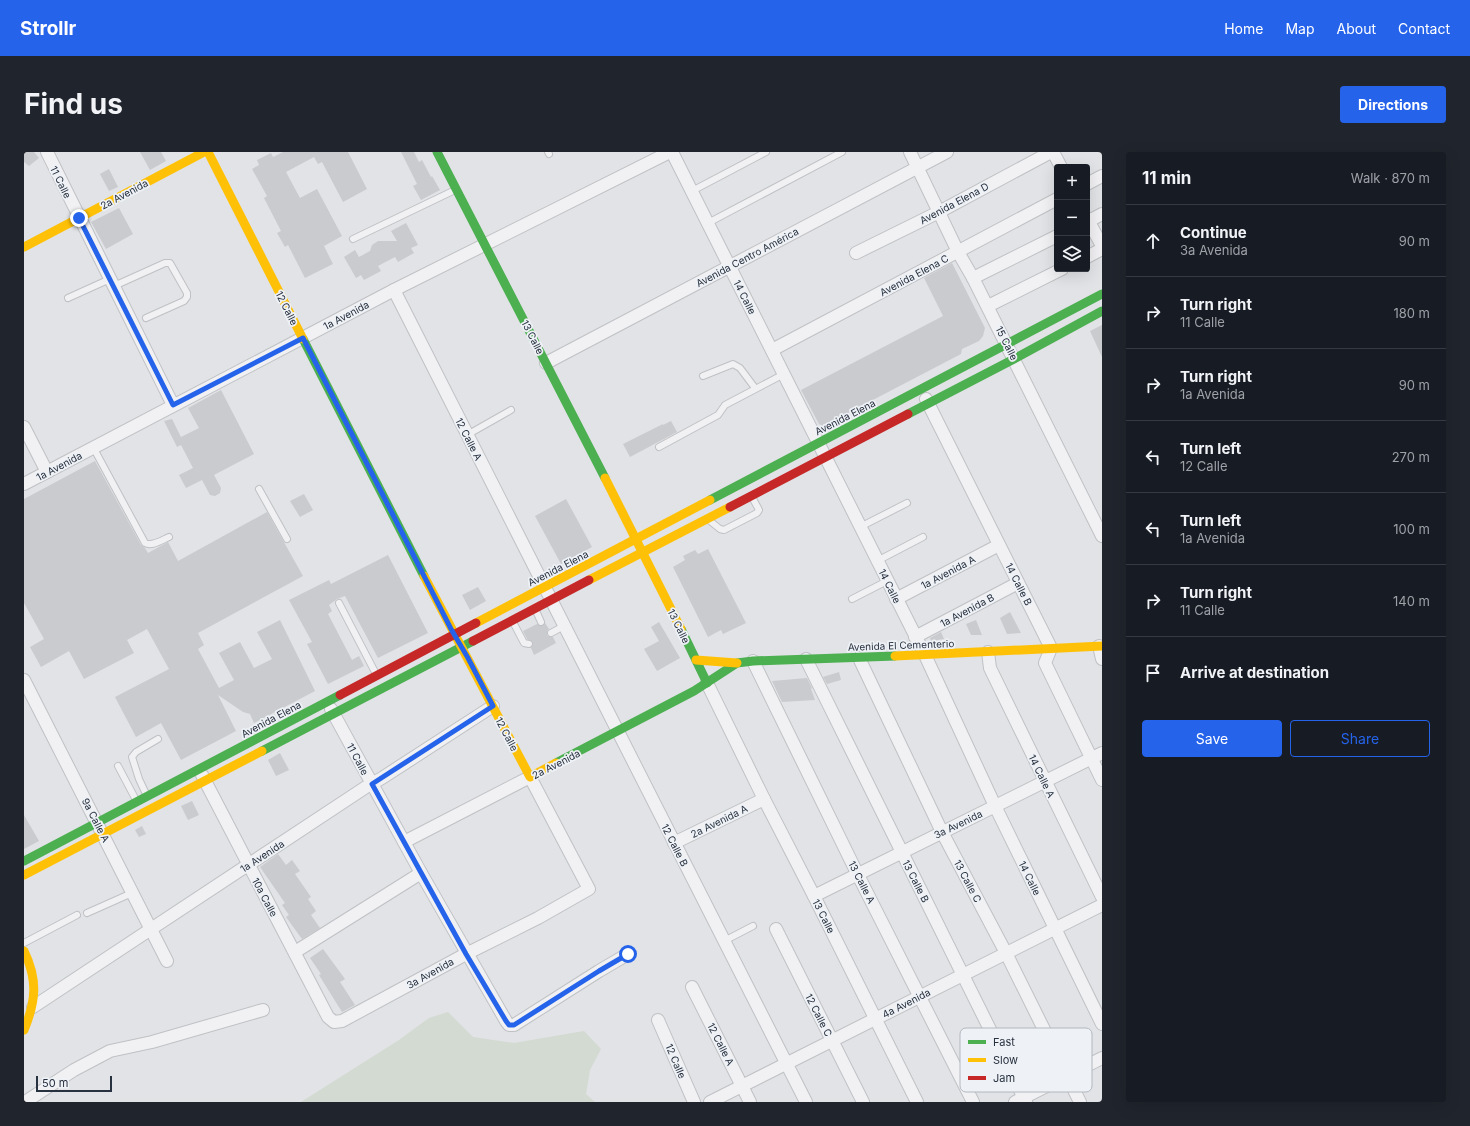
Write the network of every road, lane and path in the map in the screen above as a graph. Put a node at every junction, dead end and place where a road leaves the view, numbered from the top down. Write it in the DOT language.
graph roads {
  1 [pos="47,152"];
  2 [pos="204,152"];
  3 [pos="208,152"];
  4 [pos="438,152"];
  5 [pos="671,152"];
  6 [pos="766,152"];
  7 [pos="842,152"];
  8 [pos="910,152"];
  9 [pos="948,152"];
  10 [pos="1052,152"];
  11 [pos="1059,164"];
  12 [pos="917,168"];
  13 [pos="1102,176"];
  14 [pos="1090,182"];
  15 [pos="456,189"];
  16 [pos="692,191"];
  17 [pos="1055,200"];
  18 [pos="939,212"];
  19 [pos="1102,214"];
  20 [pos="79,218"];
  21 [pos="1090,219"];
  22 [pos="708,223"];
  23 [pos="1090,224"];
  24 [pos="1054,238"];
  25 [pos="353,239"];
  26 [pos="484,243"];
  27 [pos="24,247"];
  28 [pos="1102,248"];
  29 [pos="958,252"];
  30 [pos="856,253"];
  31 [pos="1090,255"];
  32 [pos="729,266"];
  33 [pos="1056,272"];
  34 [pos="974,278"];
  35 [pos="112,283"];
  36 [pos="394,290"];
  37 [pos="1102,294"];
  38 [pos="68,298"];
  39 [pos="988,306"];
  40 [pos="1102,311"];
  41 [pos="146,318"];
  42 [pos="303,338"];
  43 [pos="1007,344"];
  44 [pos="772,350"];
  45 [pos="1014,358"];
  46 [pos="546,363"];
  47 [pos="784,374"];
  48 [pos="703,376"];
  49 [pos="755,388"];
  50 [pos="921,390"];
  51 [pos="928,404"];
  52 [pos="173,405"];
  53 [pos="511,410"];
  54 [pos="24,427"];
  55 [pos="467,435"];
  56 [pos="818,443"];
  57 [pos="659,447"];
  58 [pos="93,448"];
  59 [pos="826,457"];
  60 [pos="47,472"];
  61 [pos="24,484"];
  62 [pos="259,489"];
  63 [pos="752,496"];
  64 [pos="907,503"];
  65 [pos="706,519"];
  66 [pos="860,527"];
  67 [pos="1102,536"];
  68 [pos="169,537"];
  69 [pos="923,537"];
  70 [pos="287,539"];
  71 [pos="637,539"];
  72 [pos="999,545"];
  73 [pos="643,552"];
  74 [pos="877,561"];
  75 [pos="888,581"];
  76 [pos="1018,583"];
  77 [pos="544,588"];
  78 [pos="852,599"];
  79 [pos="896,599"];
  80 [pos="551,601"];
  81 [pos="339,603"];
  82 [pos="535,609"];
  83 [pos="512,621"];
  84 [pos="541,622"];
  85 [pos="564,626"];
  86 [pos="550,633"];
  87 [pos="454,635"];
  88 [pos="915,637"];
  89 [pos="529,644"];
  90 [pos="1101,646"];
  91 [pos="462,647"];
  92 [pos="1051,648"];
  93 [pos="988,652"];
  94 [pos="924,655"];
  95 [pos="859,658"];
  96 [pos="806,659"];
  97 [pos="1102,659"];
  98 [pos="696,660"];
  99 [pos="753,661"];
  100 [pos="737,664"];
  101 [pos="377,675"];
  102 [pos="24,680"];
  103 [pos="707,683"];
  104 [pos="327,702"];
  105 [pos="493,706"];
  106 [pos="334,714"];
  107 [pos="618,732"];
  108 [pos="158,739"];
  109 [pos="1097,756"];
  110 [pos="118,766"];
  111 [pos="199,769"];
  112 [pos="530,777"];
  113 [pos="1102,780"];
  114 [pos="205,781"];
  115 [pos="1045,782"];
  116 [pos="372,784"];
  117 [pos="147,796"];
  118 [pos="764,799"];
  119 [pos="137,801"];
  120 [pos="995,806"];
  121 [pos="97,822"];
  122 [pos="942,832"];
  123 [pos="103,834"];
  124 [pos="404,842"];
  125 [pos="674,843"];
  126 [pos="901,852"];
  127 [pos="24,861"];
  128 [pos="249,865"];
  129 [pos="421,873"];
  130 [pos="857,873"];
  131 [pos="24,875"];
  132 [pos="589,889"];
  133 [pos="132,893"];
  134 [pos="814,896"];
  135 [pos="1102,897"];
  136 [pos="1102,905"];
  137 [pos="87,913"];
  138 [pos="77,915"];
  139 [pos="753,926"];
  140 [pos="1055,928"];
  141 [pos="776,929"];
  142 [pos="150,930"];
  143 [pos="724,941"];
  144 [pos="24,943"];
  145 [pos="24,950"];
  146 [pos="295,952"];
  147 [pos="1006,953"];
  148 [pos="466,954"];
  149 [pos="628,954"];
  150 [pos="167,961"];
  151 [pos="963,975"];
  152 [pos="692,987"];
  153 [pos="920,996"];
  154 [pos="33,1007"];
  155 [pos="263,1010"];
  156 [pos="876,1019"];
  157 [pos="658,1020"];
  158 [pos="334,1022"];
  159 [pos="1102,1024"];
  160 [pos="988,1028"];
  161 [pos="1043,1028"];
  162 [pos="24,1030"];
  163 [pos="832,1040"];
  164 [pos="1102,1058"];
  165 [pos="786,1063"];
  166 [pos="1092,1063"];
  167 [pos="960,1075"];
  168 [pos="742,1086"];
  169 [pos="969,1092"];
  170 [pos="1037,1092"];
  171 [pos="1075,1092"];
  172 [pos="1022,1100"];
  173 [pos="25,1102"];
  174 [pos="694,1102"];
  175 [pos="710,1102"];
  176 [pos="750,1102"];
  177 [pos="806,1102"];
  178 [pos="863,1102"];
  179 [pos="916,1102"];
  180 [pos="974,1102"];
  181 [pos="1080,1102"];
  1 -- 20 [label="street, 11 Calle"];
  2 -- 20 [label="main road, 2a Avenida"];
  3 -- 42 [label="main road, 12 Calle"];
  4 -- 15 [label="main road, 13 Calle"];
  5 -- 16 [label="street, 14 Calle"];
  5 -- 26 [label="street, 1a Avenida"];
  6 -- 16 [label="lane"];
  7 -- 22 [label="lane"];
  8 -- 12 [label="street, 15 Calle"];
  9 -- 12 [label="street, Avenida Centro América"];
  10 -- 11 [label="street"];
  10 -- 18 [label="street, Avenida Elena D"];
  12 -- 18 [label="street, 15 Calle"];
  12 -- 32 [label="street, Avenida Centro América"];
  13 -- 14 [label="street"];
  15 -- 25 [label="lane"];
  15 -- 26 [label="main road, 13 Calle"];
  16 -- 22 [label="street, 14 Calle"];
  17 -- 29 [label="street, Avenida Elena C"];
  18 -- 29 [label="street, 15 Calle"];
  18 -- 30 [label="street, Avenida Elena D"];
  19 -- 21 [label="street"];
  20 -- 27 [label="main road, 2a Avenida"];
  20 -- 35 [label="street, 11 Calle"];
  22 -- 32 [label="street, 14 Calle"];
  23 -- 28 [label="street"];
  24 -- 34 [label="street"];
  26 -- 36 [label="street, 1a Avenida"];
  26 -- 46 [label="main road, 13 Calle"];
  28 -- 31 [label="street"];
  29 -- 34 [label="street, 15 Calle"];
  29 -- 44 [label="street, Avenida Elena C"];
  32 -- 44 [label="street, 14 Calle"];
  32 -- 46 [label="street, Avenida Centro América"];
  33 -- 39 [label="street"];
  34 -- 39 [label="street, 15 Calle"];
  35 -- 38 [label="lane"];
  35 -- 41 [label="lane"];
  35 -- 52 [label="street, 11 Calle"];
  36 -- 42 [label="street, 1a Avenida"];
  36 -- 55 [label="street, 12 Calle A"];
  37 -- 43 [label="main road, Avenida Elena"];
  39 -- 43 [label="street, 15 Calle"];
  40 -- 45 [label="main road"];
  42 -- 52 [label="street, 1a Avenida"];
  42 -- 87 [label="main road, 12 Calle"];
  43 -- 45 [label="street, 15 Calle"];
  43 -- 50 [label="main road, Avenida Elena"];
  44 -- 47 [label="street, 14 Calle"];
  45 -- 51 [label="main road"];
  45 -- 67 [label="street, 15 Calle"];
  46 -- 71 [label="main road, 13 Calle"];
  47 -- 49 [label="lane"];
  47 -- 56 [label="street, 14 Calle"];
  48 -- 49 [label="lane"];
  49 -- 57 [label="lane"];
  50 -- 51 [label="street, 14 Calle B"];
  50 -- 56 [label="main road, Avenida Elena"];
  51 -- 59 [label="main road"];
  51 -- 72 [label="street, 14 Calle B"];
  52 -- 58 [label="street, 1a Avenida"];
  53 -- 55 [label="lane"];
  54 -- 60 [label="street"];
  55 -- 77 [label="street, 12 Calle A"];
  56 -- 59 [label="street, 14 Calle"];
  56 -- 71 [label="main road, Avenida Elena"];
  58 -- 60 [label="street, 1a Avenida"];
  58 -- 68 [label="lane"];
  59 -- 63 [label="main road"];
  59 -- 66 [label="street, 14 Calle"];
  60 -- 61 [label="street, 1a Avenida"];
  62 -- 70 [label="lane"];
  63 -- 65 [label="main road"];
  63 -- 65 [label="lane"];
  64 -- 66 [label="lane"];
  65 -- 73 [label="main road"];
  66 -- 74 [label="street, 14 Calle"];
  69 -- 74 [label="lane"];
  71 -- 73 [label="main road, 13 Calle"];
  71 -- 77 [label="main road, Avenida Elena"];
  72 -- 76 [label="street, 14 Calle B"];
  72 -- 79 [label="street, 1a Avenida A"];
  73 -- 80 [label="main road"];
  73 -- 98 [label="main road, 13 Calle"];
  74 -- 75 [label="street, 14 Calle"];
  75 -- 78 [label="lane"];
  75 -- 79 [label="street, 14 Calle"];
  76 -- 88 [label="street, 1a Avenida B"];
  76 -- 92 [label="street, 14 Calle B"];
  77 -- 80 [label="street, 12 Calle B"];
  77 -- 87 [label="main road, Avenida Elena"];
  79 -- 88 [label="street, 14 Calle"];
  80 -- 82 [label="main road"];
  80 -- 85 [label="street, 12 Calle B"];
  81 -- 101 [label="lane"];
  82 -- 83 [label="main road"];
  82 -- 84 [label="lane"];
  83 -- 89 [label="lane"];
  83 -- 91 [label="main road"];
  85 -- 86 [label="lane"];
  85 -- 107 [label="street, 12 Calle B"];
  87 -- 91 [label="main road, 12 Calle"];
  87 -- 101 [label="main road, Avenida Elena"];
  88 -- 94 [label="street, 14 Calle"];
  90 -- 92 [label="main road, Avenida El Cementerio"];
  90 -- 97 [label="street"];
  91 -- 105 [label="main road, 12 Calle"];
  91 -- 106 [label="main road"];
  92 -- 93 [label="main road, Avenida El Cementerio"];
  92 -- 109 [label="street"];
  93 -- 94 [label="main road, Avenida El Cementerio"];
  93 -- 115 [label="street, 14 Calle A"];
  94 -- 95 [label="main road, Avenida El Cementerio"];
  94 -- 120 [label="street, 14 Calle"];
  95 -- 96 [label="main road, Avenida El Cementerio"];
  95 -- 122 [label="street, 13 Calle C"];
  96 -- 99 [label="main road, Avenida El Cementerio"];
  96 -- 126 [label="street, 13 Calle B"];
  98 -- 100 [label="main road"];
  98 -- 103 [label="main road, 13 Calle"];
  99 -- 100 [label="main road, Avenida El Cementerio"];
  99 -- 130 [label="street, 13 Calle A"];
  100 -- 103 [label="main road, Avenida El Cementerio"];
  101 -- 104 [label="main road, Avenida Elena"];
  102 -- 121 [label="street, 9a Calle A"];
  103 -- 107 [label="main road, 2a Avenida"];
  103 -- 118 [label="street, 13 Calle"];
  104 -- 106 [label="street, 11 Calle"];
  104 -- 111 [label="main road, Avenida Elena"];
  105 -- 112 [label="main road, 12 Calle"];
  105 -- 116 [label="street, 1a Avenida"];
  106 -- 114 [label="main road"];
  106 -- 116 [label="street, 11 Calle"];
  107 -- 112 [label="main road, 2a Avenida"];
  107 -- 125 [label="street, 12 Calle B"];
  108 -- 117 [label="lane"];
  109 -- 113 [label="street"];
  109 -- 115 [label="street, 3a Avenida"];
  110 -- 119 [label="lane"];
  111 -- 114 [label="street, 10a Calle"];
  111 -- 117 [label="main road, Avenida Elena"];
  112 -- 124 [label="street, 2a Avenida"];
  112 -- 132 [label="street, 12 Calle"];
  114 -- 123 [label="main road"];
  114 -- 128 [label="street, 10a Calle"];
  115 -- 120 [label="street, 3a Avenida"];
  115 -- 135 [label="street, 14 Calle A"];
  116 -- 124 [label="street, 11 Calle"];
  116 -- 128 [label="street, 1a Avenida"];
  117 -- 119 [label="main road, Avenida Elena"];
  118 -- 125 [label="street, 2a Avenida A"];
  118 -- 134 [label="street, 13 Calle"];
  119 -- 121 [label="main road, Avenida Elena"];
  120 -- 122 [label="street, 3a Avenida"];
  120 -- 140 [label="street, 14 Calle"];
  121 -- 123 [label="street, 9a Calle A"];
  121 -- 127 [label="main road, Avenida Elena"];
  122 -- 126 [label="street, 3a Avenida"];
  122 -- 147 [label="street, 13 Calle C"];
  123 -- 131 [label="main road"];
  123 -- 133 [label="street, 9a Calle A"];
  124 -- 129 [label="street, 11 Calle"];
  125 -- 143 [label="street, 12 Calle B"];
  126 -- 130 [label="street, 3a Avenida"];
  126 -- 151 [label="street, 13 Calle B"];
  128 -- 142 [label="street, 1a Avenida"];
  128 -- 146 [label="street, 10a Calle"];
  129 -- 146 [label="street"];
  129 -- 148 [label="street, 11 Calle"];
  130 -- 134 [label="street, 3a Avenida"];
  130 -- 153 [label="street, 13 Calle A"];
  132 -- 148 [label="street, 3a Avenida"];
  133 -- 137 [label="lane"];
  133 -- 142 [label="street, 9a Calle A"];
  134 -- 156 [label="street, 13 Calle"];
  136 -- 140 [label="street, 4a Avenida"];
  138 -- 144 [label="lane"];
  139 -- 143 [label="lane"];
  140 -- 147 [label="street, 4a Avenida"];
  140 -- 159 [label="street, 14 Calle"];
  141 -- 163 [label="street, 12 Calle C"];
  142 -- 150 [label="street, 9a Calle A"];
  142 -- 154 [label="street, 1a Avenida"];
  143 -- 165 [label="street, 12 Calle B"];
  145 -- 154 [label="main road"];
  146 -- 158 [label="street, 10a Calle"];
  147 -- 151 [label="street, 4a Avenida"];
  147 -- 161 [label="street, 13 Calle C"];
  148 -- 149 [label="street, 11 Calle"];
  148 -- 158 [label="street, 3a Avenida"];
  151 -- 153 [label="street, 4a Avenida"];
  151 -- 160 [label="street, 13 Calle B"];
  152 -- 168 [label="street, 12 Calle A"];
  153 -- 156 [label="street, 4a Avenida"];
  153 -- 167 [label="street, 13 Calle A"];
  154 -- 162 [label="main road"];
  155 -- 173 [label="street"];
  156 -- 163 [label="street, 4a Avenida"];
  156 -- 179 [label="street, 13 Calle"];
  157 -- 174 [label="street, 12 Calle"];
  163 -- 165 [label="street, 4a Avenida"];
  163 -- 178 [label="street, 12 Calle C"];
  164 -- 166 [label="street"];
  165 -- 168 [label="street, 4a Avenida"];
  165 -- 177 [label="street, 12 Calle B"];
  168 -- 175 [label="street, 4a Avenida"];
  168 -- 176 [label="street, 12 Calle A"];
  169 -- 180 [label="street, 13 Calle A"];
  170 -- 172 [label="street"];
  171 -- 181 [label="street, 13 Calle C"];
}
